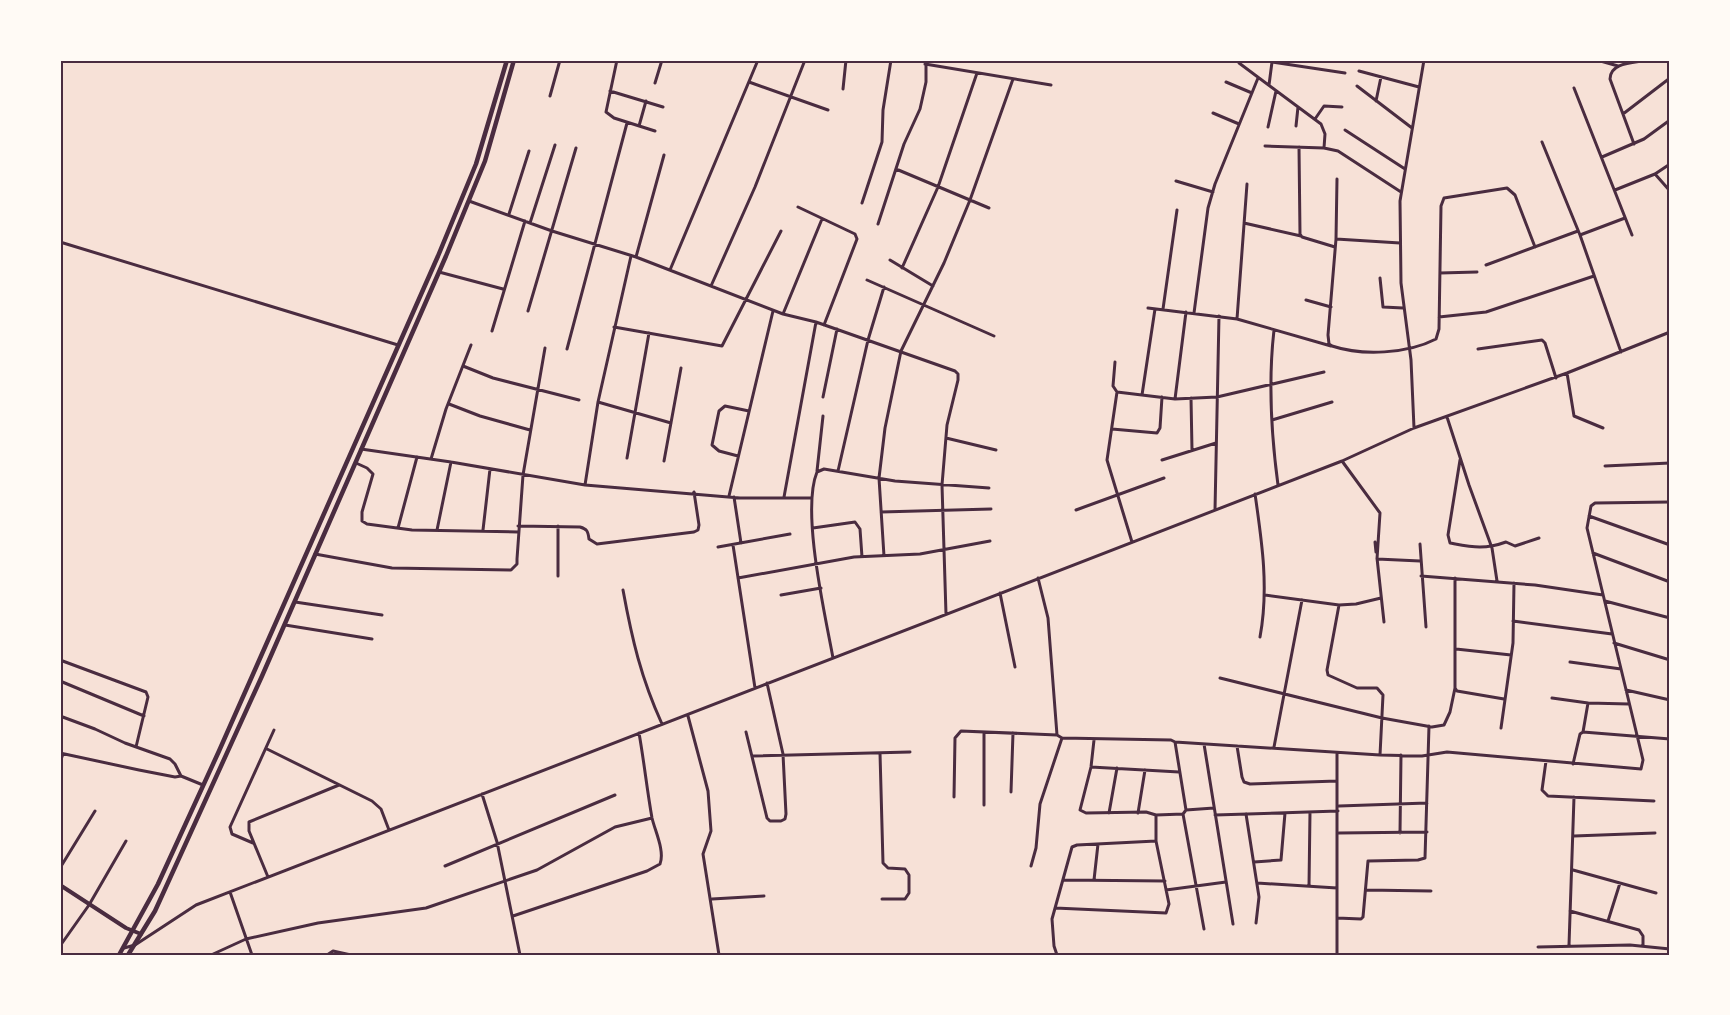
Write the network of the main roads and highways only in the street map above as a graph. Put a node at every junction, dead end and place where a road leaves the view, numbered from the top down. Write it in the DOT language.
graph roads {
  1 [pos="507,60"];
  2 [pos="514,60"];
  3 [pos="119,955"];
  4 [pos="128,955"];
  1 -- 3 [label="main road"];
  2 -- 4 [label="main road"];
}
